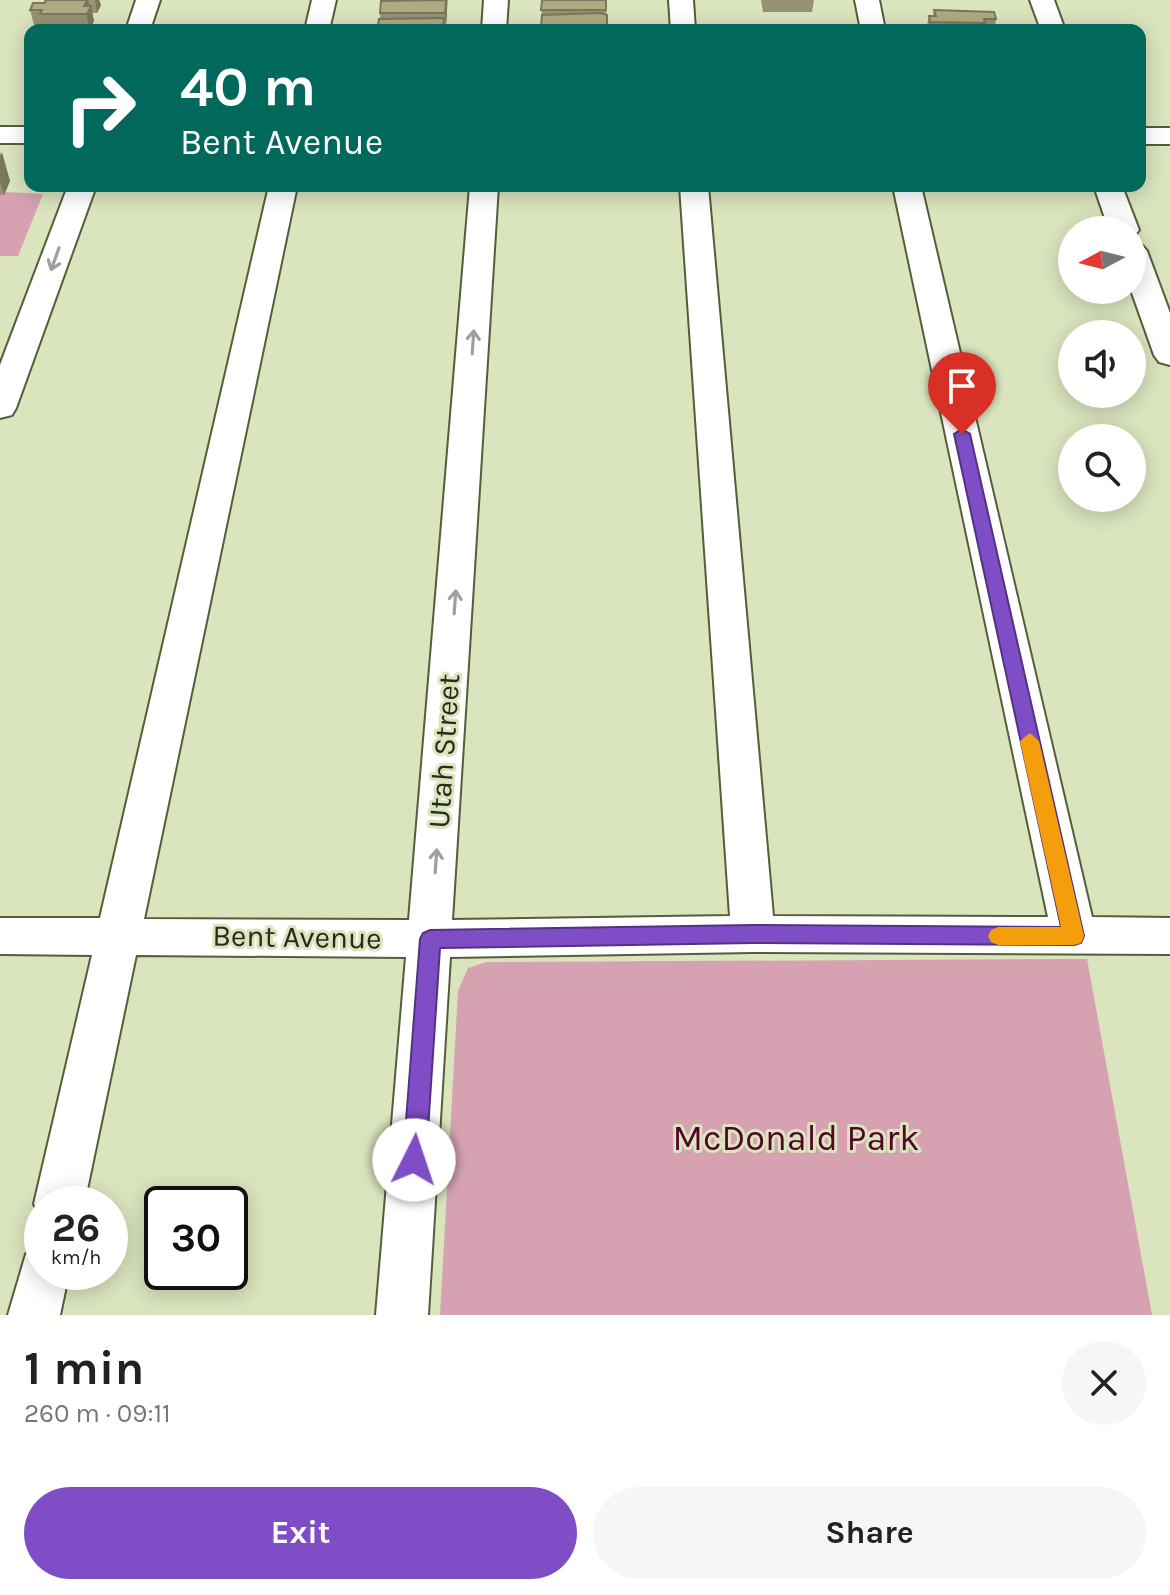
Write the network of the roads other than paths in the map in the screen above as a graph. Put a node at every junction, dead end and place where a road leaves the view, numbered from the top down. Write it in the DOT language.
graph roads {
  1 [pos="148,0"];
  2 [pos="324,0"];
  3 [pos="496,0"];
  4 [pos="681,0"];
  5 [pos="867,0"];
  6 [pos="1042,0"];
  7 [pos="140,24"];
  8 [pos="318,24"];
  9 [pos="494,24"];
  10 [pos="683,24"];
  11 [pos="872,24"];
  12 [pos="1051,24"];
  13 [pos="0,135"];
  14 [pos="24,135"];
  15 [pos="1146,136"];
  16 [pos="1170,136"];
  17 [pos="80,192"];
  18 [pos="282,192"];
  19 [pos="484,192"];
  20 [pos="694,192"];
  21 [pos="908,192"];
  22 [pos="1110,192"];
  23 [pos="1119,216"];
  24 [pos="1146,289"];
  25 [pos="1170,355"];
  26 [pos="0,408"];
  27 [pos="753,934"];
  28 [pos="0,936"];
  29 [pos="119,936"];
  30 [pos="1074,936"];
  31 [pos="1170,936"];
  32 [pos="430,939"];
  33 [pos="63,1186"];
  34 [pos="40,1290"];
  35 [pos="34,1315"];
  36 [pos="402,1315"];
  1 -- 7 [label="street"];
  2 -- 8 [label="street"];
  3 -- 9 [label="street"];
  4 -- 10 [label="street"];
  5 -- 11 [label="street"];
  6 -- 12 [label="street"];
  13 -- 14 [label="street"];
  15 -- 16 [label="street"];
  17 -- 26 [label="street, one-way"];
  18 -- 29 [label="street"];
  32 -- 19 [label="street, Utah Street, one-way"];
  20 -- 27 [label="street"];
  21 -- 30 [label="street"];
  22 -- 23 [label="street"];
  24 -- 25 [label="street"];
  27 -- 30 [label="street, Bent Avenue"];
  27 -- 32 [label="street, Bent Avenue"];
  28 -- 29 [label="street, Bent Avenue"];
  29 -- 32 [label="street, Bent Avenue"];
  29 -- 33 [label="street"];
  30 -- 31 [label="street, Bent Avenue"];
  32 -- 36 [label="street, Utah Street"];
  34 -- 35 [label="street"];
}
